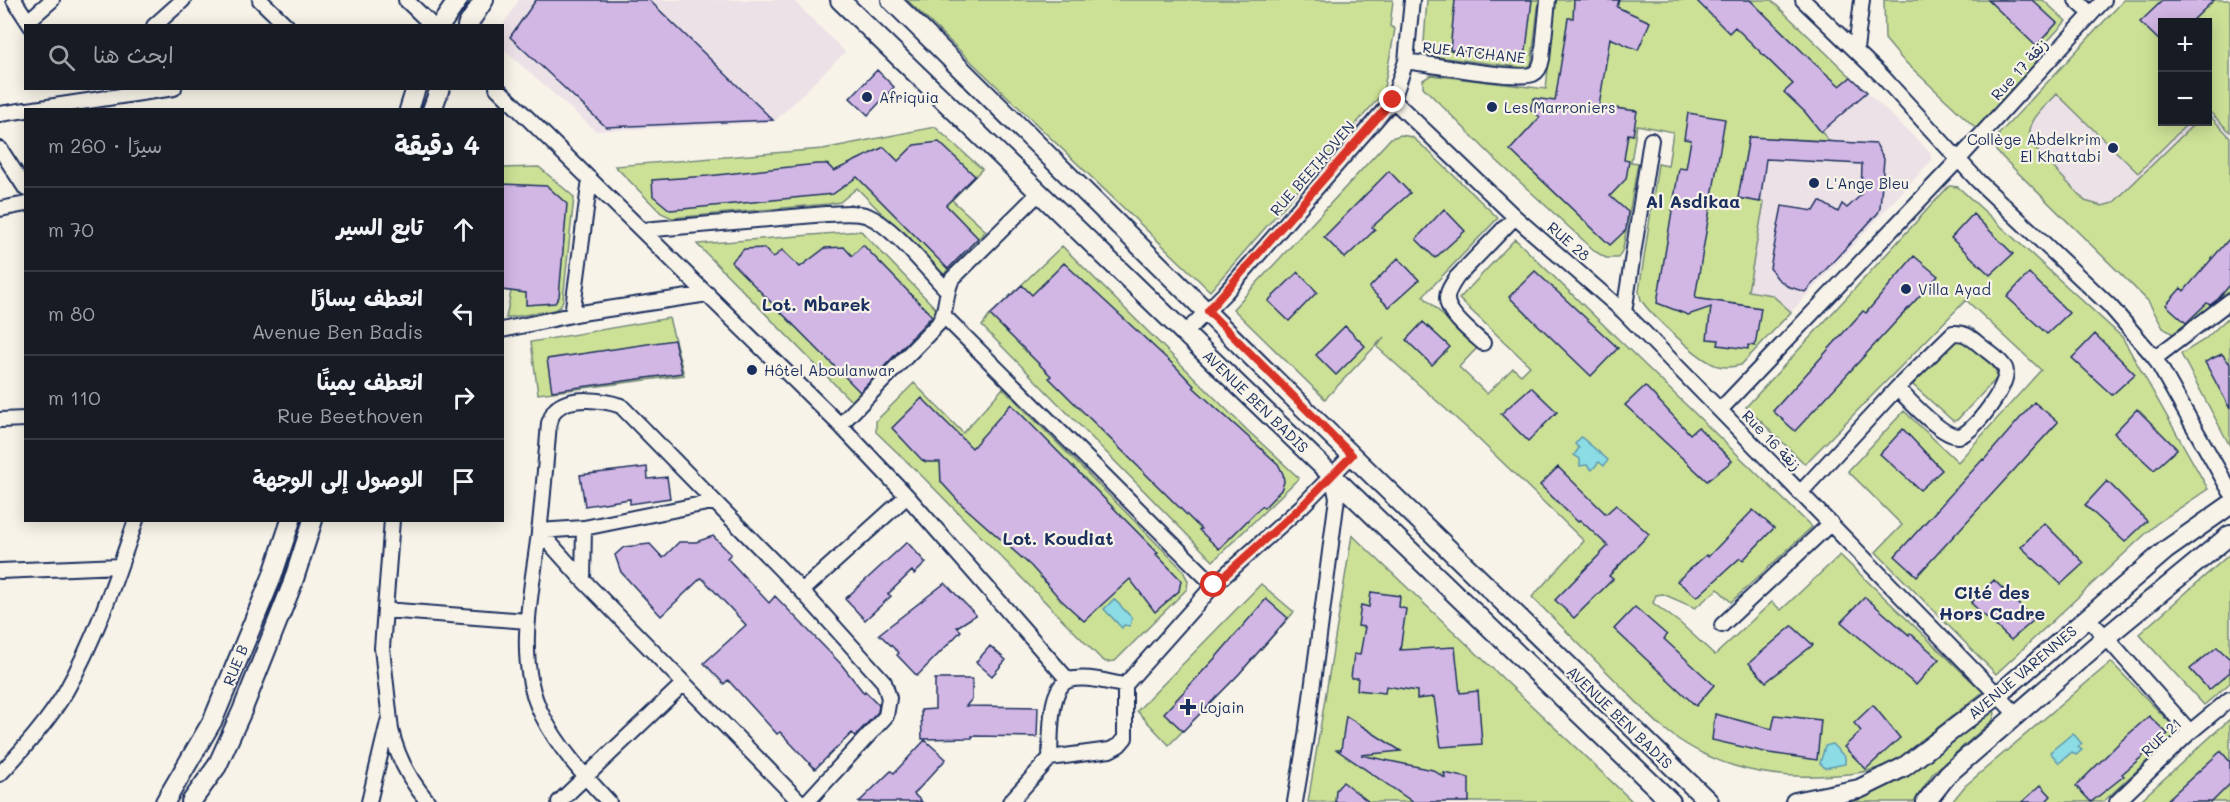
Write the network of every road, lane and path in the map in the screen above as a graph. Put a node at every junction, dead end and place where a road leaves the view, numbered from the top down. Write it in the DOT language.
graph roads {
  1 [pos="14,0"];
  2 [pos="52,0"];
  3 [pos="183,0"];
  4 [pos="260,0"];
  5 [pos="406,0"];
  6 [pos="458,0"];
  7 [pos="484,0"];
  8 [pos="840,0"];
  9 [pos="891,0"];
  10 [pos="1412,0"];
  11 [pos="1548,0"];
  12 [pos="1803,0"];
  13 [pos="1862,0"];
  14 [pos="2076,0"];
  15 [pos="2104,0"];
  16 [pos="2091,14"];
  17 [pos="30,23"];
  18 [pos="156,24"];
  19 [pos="285,24"];
  20 [pos="431,24"];
  21 [pos="441,24"];
  22 [pos="468,24"];
  23 [pos="1856,49"];
  24 [pos="1406,61"];
  25 [pos="136,90"];
  26 [pos="415,90"];
  27 [pos="439,90"];
  28 [pos="499,90"];
  29 [pos="78,93"];
  30 [pos="1393,100"];
  31 [pos="33,108"];
  32 [pos="410,108"];
  33 [pos="433,108"];
  34 [pos="24,110"];
  35 [pos="0,114"];
  36 [pos="1651,140"];
  37 [pos="0,149"];
  38 [pos="1959,159"];
  39 [pos="590,179"];
  40 [pos="24,186"];
  41 [pos="1040,192"];
  42 [pos="24,204"];
  43 [pos="0,209"];
  44 [pos="1515,217"];
  45 [pos="643,230"];
  46 [pos="946,290"];
  47 [pos="708,294"];
  48 [pos="2230,301"];
  49 [pos="1208,311"];
  50 [pos="1624,312"];
  51 [pos="572,315"];
  52 [pos="944,316"];
  53 [pos="504,330"];
  54 [pos="1185,333"];
  55 [pos="1483,343"];
  56 [pos="2155,358"];
  57 [pos="1897,388"];
  58 [pos="1720,410"];
  59 [pos="24,419"];
  60 [pos="0,420"];
  61 [pos="840,425"];
  62 [pos="1352,455"];
  63 [pos="1332,475"];
  64 [pos="2230,491"];
  65 [pos="1800,492"];
  66 [pos="907,496"];
  67 [pos="712,502"];
  68 [pos="2230,505"];
  69 [pos="135,522"];
  70 [pos="290,522"];
  71 [pos="312,522"];
  72 [pos="392,522"];
  73 [pos="1831,523"];
  74 [pos="584,528"];
  75 [pos="539,531"];
  76 [pos="2230,535"];
  77 [pos="120,566"];
  78 [pos="0,571"];
  79 [pos="583,580"];
  80 [pos="1214,585"];
  81 [pos="802,591"];
  82 [pos="385,610"];
  83 [pos="2087,618"];
  84 [pos="528,621"];
  85 [pos="1722,625"];
  86 [pos="2106,637"];
  87 [pos="1068,680"];
  88 [pos="683,684"];
  89 [pos="1125,685"];
  90 [pos="1998,695"];
  91 [pos="2230,699"];
  92 [pos="390,714"];
  93 [pos="2017,715"];
  94 [pos="2190,732"];
  95 [pos="1050,759"];
  96 [pos="0,774"];
  97 [pos="586,778"];
  98 [pos="165,802"];
  99 [pos="191,802"];
  100 [pos="369,802"];
  101 [pos="428,802"];
  102 [pos="559,802"];
  103 [pos="609,802"];
  104 [pos="800,802"];
  105 [pos="807,802"];
  106 [pos="1010,802"];
  107 [pos="1295,802"];
  108 [pos="1671,802"];
  109 [pos="1709,802"];
  110 [pos="1795,802"];
  111 [pos="1926,802"];
  112 [pos="2117,802"];
  1 -- 17 [label="street"];
  2 -- 17 [label="street"];
  3 -- 18 [label="street"];
  4 -- 19 [label="street"];
  5 -- 20 [label="street"];
  6 -- 21 [label="main road"];
  7 -- 22 [label="main road"];
  8 -- 41 [label="main road, AVENUE BEN BADIS"];
  9 -- 49 [label="main road, AVENUE BEN BADIS"];
  10 -- 24 [label="street, RUE BEETHOVEN"];
  11 -- 24 [label="street, RUE ATCHANE"];
  12 -- 23 [label="street"];
  13 -- 23 [label="street"];
  14 -- 16 [label="street"];
  15 -- 16 [label="street, Rue 17 زنقة"];
  16 -- 38 [label="street, Rue 17 زنقة"];
  23 -- 38 [label="street"];
  24 -- 30 [label="street, RUE BEETHOVEN"];
  25 -- 29 [label="street"];
  26 -- 32 [label="main road"];
  27 -- 33 [label="main road"];
  28 -- 39 [label="street"];
  29 -- 31 [label="street"];
  30 -- 44 [label="street, RUE 28"];
  30 -- 49 [label="street, RUE BEETHOVEN"];
  34 -- 35 [label="street"];
  36 -- 50 [label="street"];
  37 -- 40 [label="street"];
  38 -- 56 [label="street"];
  38 -- 58 [label="street, Rue 16 زنقة"];
  39 -- 45 [label="street"];
  39 -- 51 [label="street"];
  41 -- 46 [label="street"];
  41 -- 54 [label="main road, AVENUE BEN BADIS"];
  42 -- 43 [label="street"];
  44 -- 50 [label="street, RUE 28"];
  44 -- 55 [label="street"];
  45 -- 46 [label="street"];
  45 -- 47 [label="street"];
  46 -- 52 [label="street"];
  47 -- 51 [label="street"];
  47 -- 61 [label="street"];
  48 -- 56 [label="street"];
  49 -- 54 [label="street, RUE BEETHOVEN"];
  49 -- 62 [label="main road, AVENUE BEN BADIS"];
  50 -- 58 [label="street, RUE 28"];
  51 -- 53 [label="street"];
  52 -- 61 [label="street"];
  52 -- 80 [label="street"];
  54 -- 63 [label="main road, AVENUE BEN BADIS"];
  56 -- 64 [label="street"];
  57 -- 57 [label="street"];
  57 -- 65 [label="street"];
  58 -- 65 [label="street, Rue 16 زنقة"];
  59 -- 60 [label="street"];
  61 -- 66 [label="street"];
  62 -- 63 [label="street"];
  62 -- 109 [label="main road, AVENUE BEN BADIS"];
  63 -- 80 [label="street"];
  63 -- 107 [label="street"];
  63 -- 108 [label="main road, AVENUE BEN BADIS"];
  65 -- 73 [label="street, Rue 16 زنقة"];
  66 -- 81 [label="street"];
  66 -- 87 [label="street"];
  67 -- 74 [label="street"];
  67 -- 75 [label="street"];
  67 -- 81 [label="street"];
  68 -- 83 [label="main road, AVENUE VARENNES"];
  69 -- 77 [label="street"];
  70 -- 98 [label="main road, RUE B"];
  71 -- 99 [label="main road, RUE B"];
  72 -- 82 [label="street"];
  73 -- 85 [label="street"];
  73 -- 90 [label="street, Rue 16 زنقة"];
  74 -- 75 [label="street"];
  74 -- 79 [label="street"];
  75 -- 79 [label="street"];
  75 -- 84 [label="street"];
  76 -- 86 [label="main road, AVENUE VARENNES"];
  77 -- 78 [label="street"];
  77 -- 96 [label="street"];
  79 -- 88 [label="street"];
  80 -- 89 [label="street"];
  81 -- 105 [label="street"];
  82 -- 84 [label="street"];
  82 -- 92 [label="street"];
  83 -- 86 [label="street"];
  83 -- 90 [label="main road, AVENUE VARENNES"];
  84 -- 97 [label="street"];
  86 -- 93 [label="main road, AVENUE VARENNES"];
  86 -- 94 [label="street"];
  87 -- 89 [label="street"];
  87 -- 95 [label="street"];
  88 -- 97 [label="street"];
  88 -- 104 [label="street"];
  89 -- 95 [label="street"];
  90 -- 93 [label="street, Rue 16 زنقة"];
  90 -- 110 [label="main road, AVENUE VARENNES"];
  91 -- 94 [label="street, RUE 21"];
  92 -- 100 [label="street"];
  92 -- 101 [label="street"];
  93 -- 111 [label="main road, AVENUE VARENNES"];
  94 -- 112 [label="street, RUE 21"];
  95 -- 106 [label="street"];
  97 -- 102 [label="street"];
  97 -- 103 [label="street"];
}
